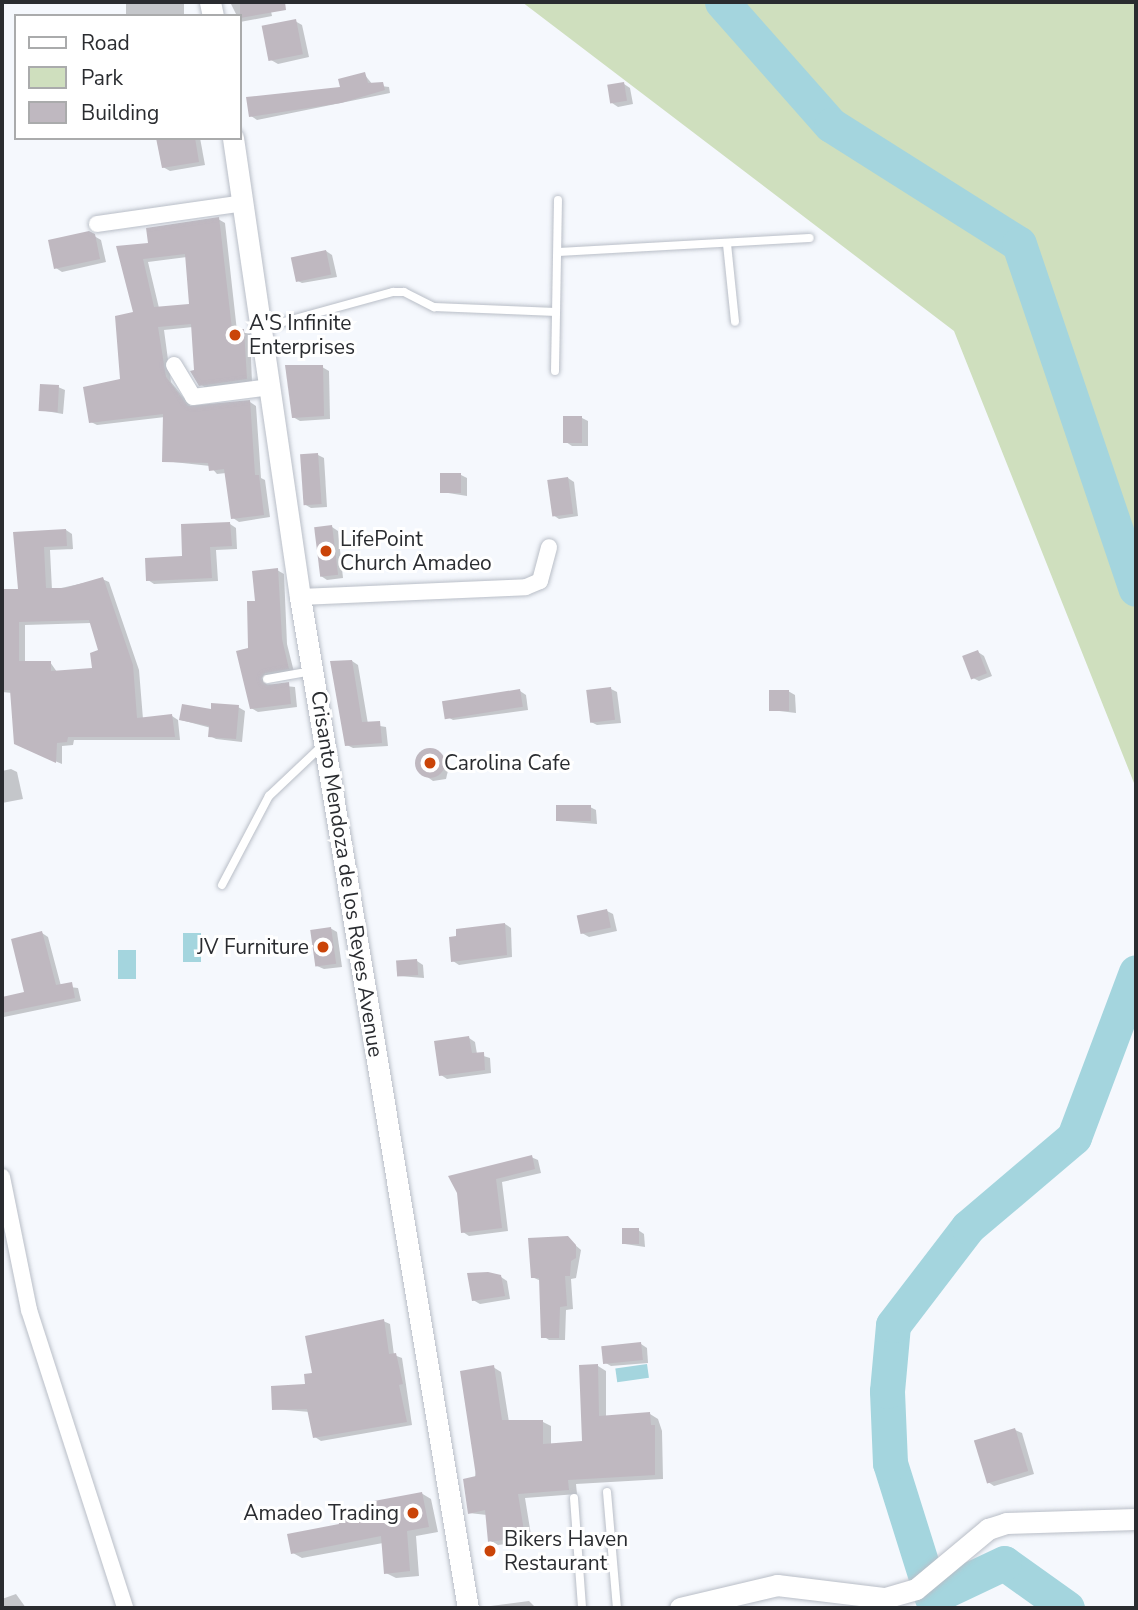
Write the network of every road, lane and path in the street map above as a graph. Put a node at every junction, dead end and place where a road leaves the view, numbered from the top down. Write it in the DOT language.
graph roads {
  1 [pos="233,140"];
  2 [pos="558,200"];
  3 [pos="244,203"];
  4 [pos="97,224"];
  5 [pos="810,238"];
  6 [pos="727,244"];
  7 [pos="558,252"];
  8 [pos="556,312"];
  9 [pos="735,322"];
  10 [pos="262,328"];
  11 [pos="174,365"];
  12 [pos="555,371"];
  13 [pos="270,387"];
  14 [pos="549,547"];
  15 [pos="300,597"];
  16 [pos="313,671"];
  17 [pos="267,679"];
  18 [pos="326,744"];
  19 [pos="222,885"];
  20 [pos="2,1177"];
  21 [pos="607,1492"];
  22 [pos="574,1498"];
  23 [pos="1136,1519"];
  24 [pos="889,1603"];
  25 [pos="125,1608"];
  26 [pos="468,1608"];
  27 [pos="582,1608"];
  28 [pos="618,1608"];
  29 [pos="680,1608"];
  1 -- 3 [label="main road, Crisanto Mendoza de los Reyes Avenue"];
  2 -- 7 [label="lane"];
  3 -- 4 [label="street"];
  3 -- 10 [label="main road, Crisanto Mendoza de los Reyes Avenue"];
  5 -- 6 [label="lane"];
  6 -- 7 [label="lane"];
  6 -- 9 [label="lane"];
  7 -- 8 [label="lane"];
  8 -- 10 [label="lane"];
  8 -- 12 [label="lane"];
  10 -- 13 [label="main road, Crisanto Mendoza de los Reyes Avenue"];
  11 -- 13 [label="street"];
  13 -- 15 [label="main road, Crisanto Mendoza de los Reyes Avenue"];
  14 -- 15 [label="street"];
  15 -- 16 [label="main road, Crisanto Mendoza de los Reyes Avenue"];
  16 -- 17 [label="lane"];
  16 -- 18 [label="main road, Crisanto Mendoza de los Reyes Avenue"];
  18 -- 19 [label="lane"];
  18 -- 26 [label="main road, Crisanto Mendoza de los Reyes Avenue"];
  20 -- 25 [label="street"];
  21 -- 28 [label="lane"];
  22 -- 27 [label="lane"];
  23 -- 24 [label="main road"];
  24 -- 29 [label="main road"];
}
